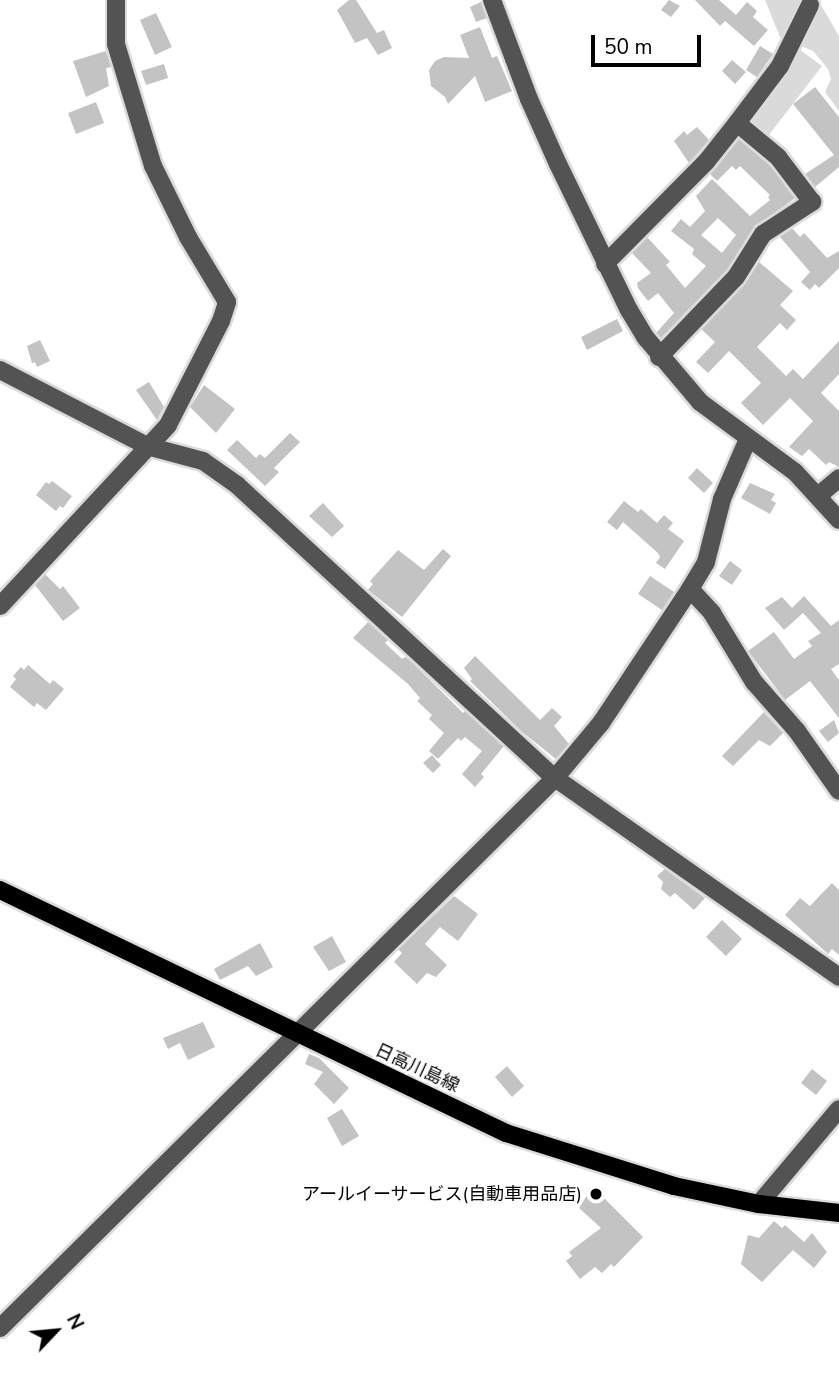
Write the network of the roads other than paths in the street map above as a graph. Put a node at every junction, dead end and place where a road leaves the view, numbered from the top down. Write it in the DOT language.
graph roads {
  1 [pos="116,0"];
  2 [pos="492,0"];
  3 [pos="810,5"];
  4 [pos="737,123"];
  5 [pos="606,264"];
  6 [pos="659,357"];
  7 [pos="0,370"];
  8 [pos="748,439"];
  9 [pos="147,446"];
  10 [pos="839,478"];
  11 [pos="819,495"];
  12 [pos="839,520"];
  13 [pos="690,589"];
  14 [pos="0,606"];
  15 [pos="555,778"];
  16 [pos="839,791"];
  17 [pos="0,890"];
  18 [pos="839,977"];
  19 [pos="296,1034"];
  20 [pos="839,1109"];
  21 [pos="759,1203"];
  22 [pos="839,1213"];
  23 [pos="0,1328"];
  1 -- 9 [label="street"];
  2 -- 5 [label="street"];
  3 -- 4 [label="street"];
  4 -- 5 [label="street"];
  4 -- 6 [label="street"];
  5 -- 6 [label="street"];
  6 -- 8 [label="street"];
  7 -- 9 [label="street"];
  8 -- 11 [label="street"];
  8 -- 13 [label="street"];
  9 -- 14 [label="street"];
  9 -- 15 [label="street"];
  10 -- 11 [label="street"];
  11 -- 12 [label="street"];
  13 -- 15 [label="street"];
  13 -- 16 [label="street"];
  15 -- 18 [label="street"];
  15 -- 19 [label="street"];
  17 -- 19 [label="main road, 日高川島線"];
  19 -- 21 [label="main road, 日高川島線"];
  19 -- 23 [label="street"];
  20 -- 21 [label="street"];
  21 -- 22 [label="main road, 日高川島線"];
}
